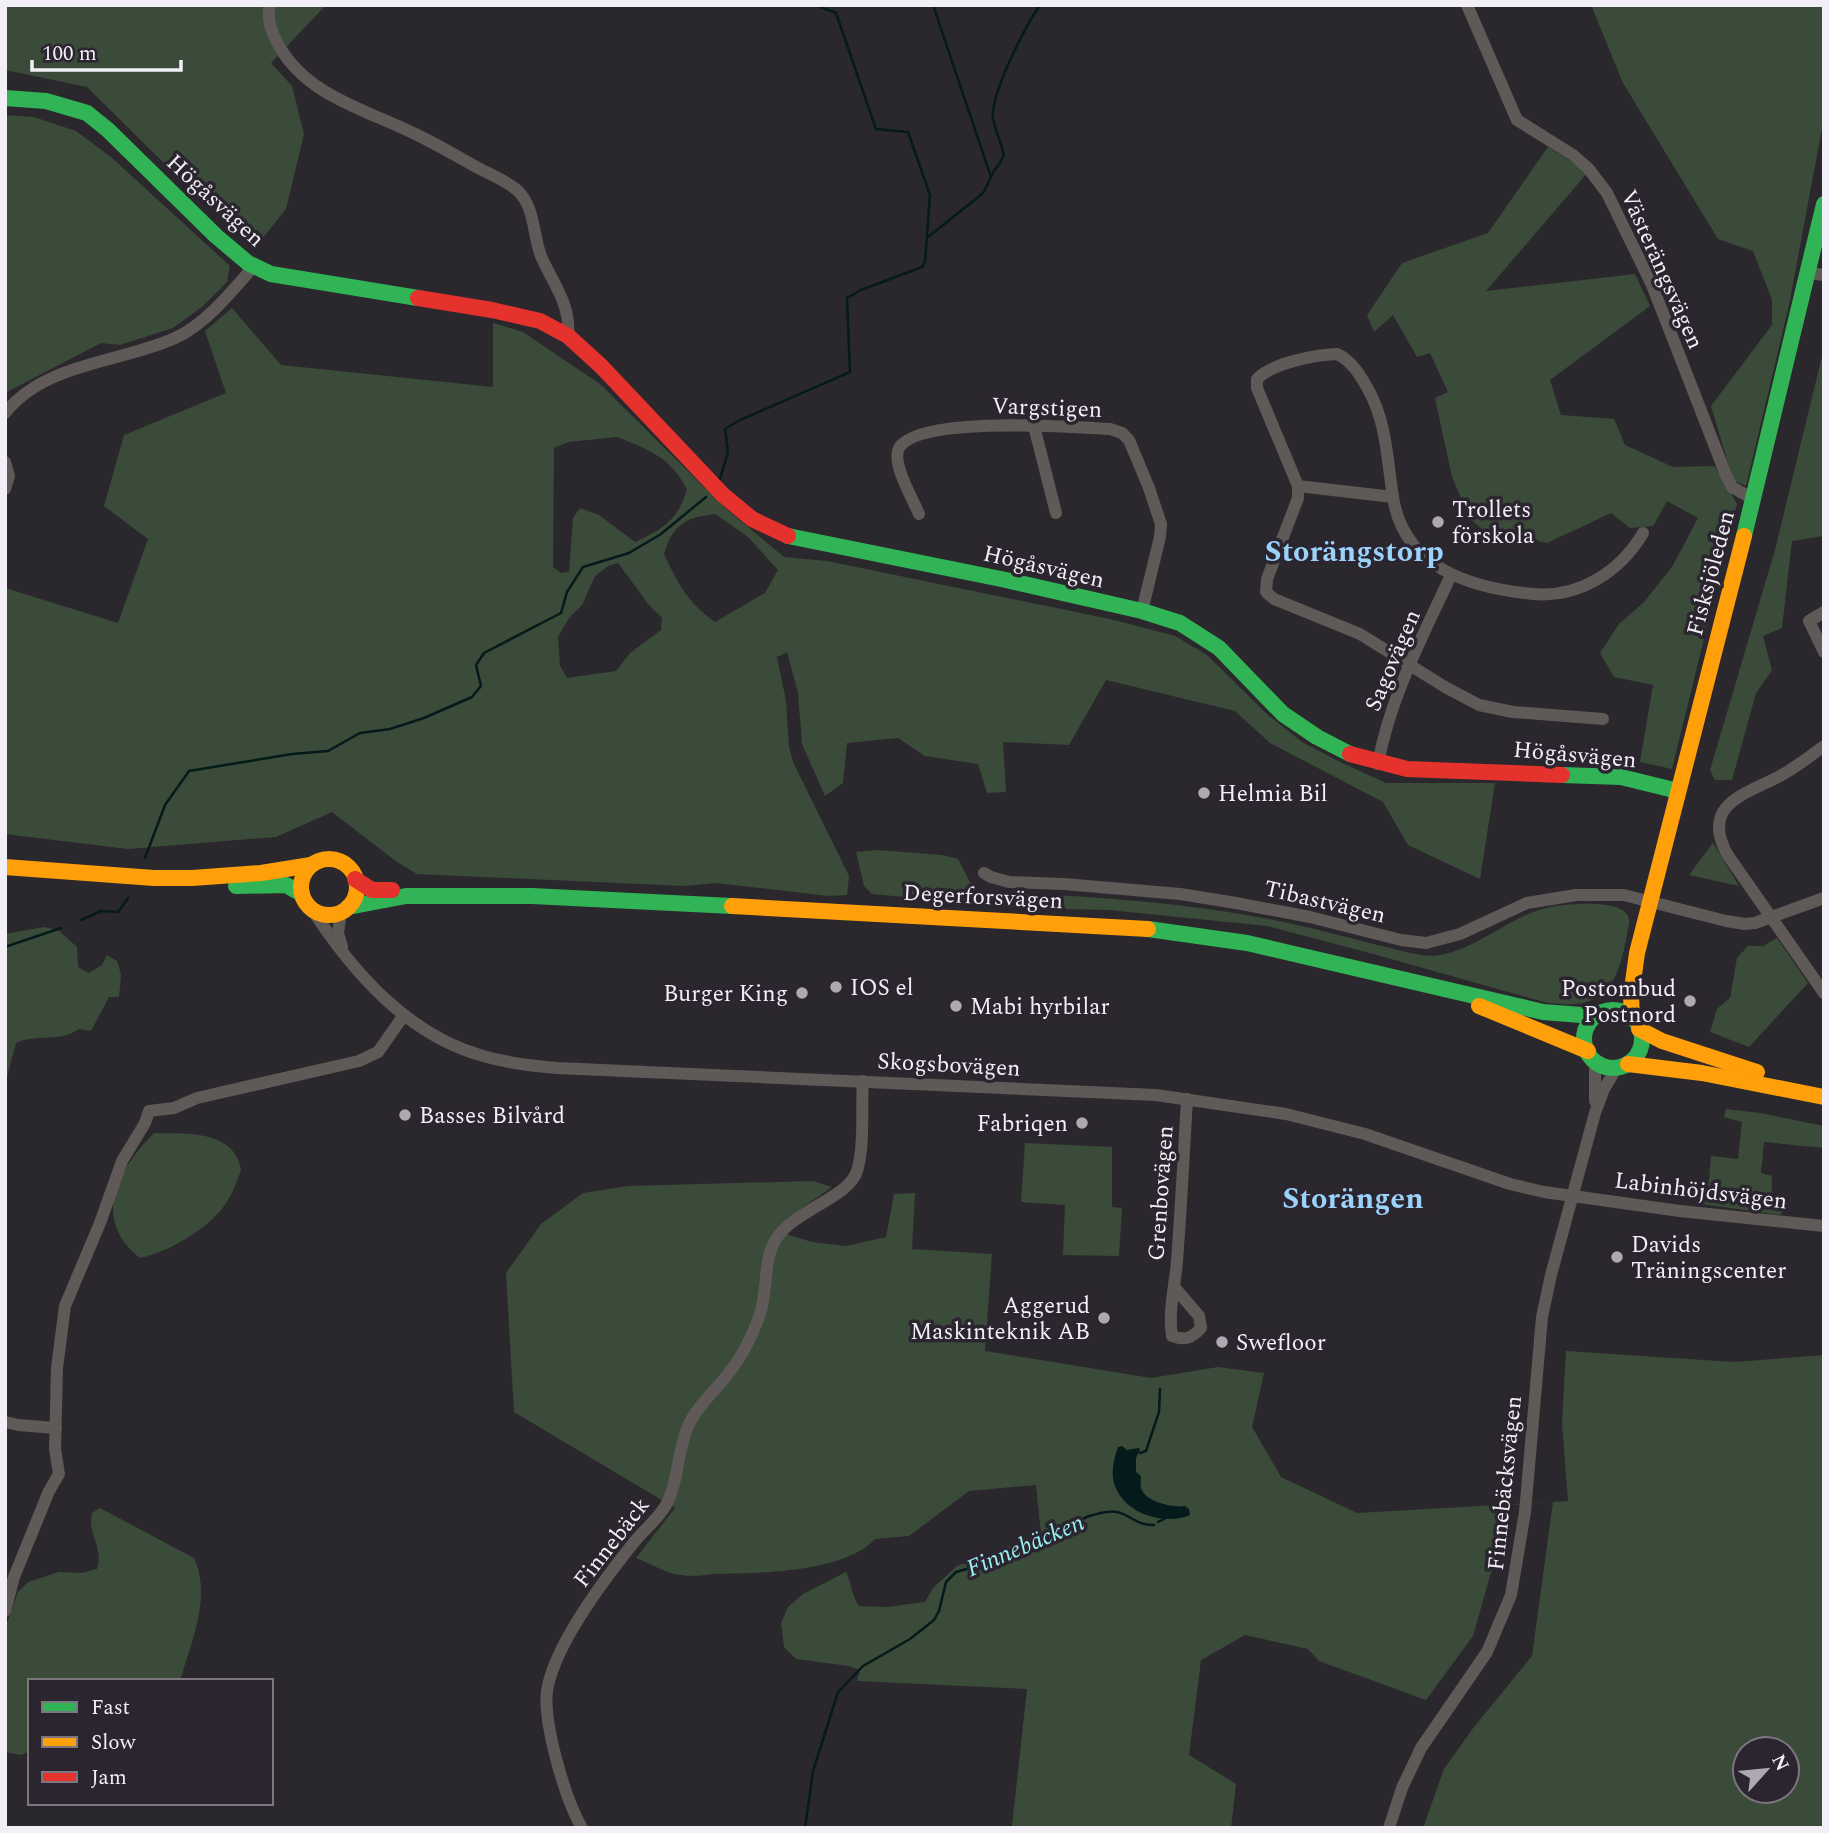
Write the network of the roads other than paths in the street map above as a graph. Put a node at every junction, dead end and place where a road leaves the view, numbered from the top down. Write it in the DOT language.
graph roads {
  1 [pos="270,5"];
  2 [pos="1467,5"];
  3 [pos="5,98"];
  4 [pos="1824,204"];
  5 [pos="254,266"];
  6 [pos="1816,274"];
  7 [pos="568,336"];
  8 [pos="5,413"];
  9 [pos="1034,426"];
  10 [pos="5,462"];
  11 [pos="1298,486"];
  12 [pos="5,489"];
  13 [pos="1393,497"];
  14 [pos="1753,499"];
  15 [pos="1056,513"];
  16 [pos="919,514"];
  17 [pos="1643,533"];
  18 [pos="1451,575"];
  19 [pos="1142,611"];
  20 [pos="1824,612"];
  21 [pos="1824,652"];
  22 [pos="1410,665"];
  23 [pos="1603,719"];
  24 [pos="1824,746"];
  25 [pos="1378,764"];
  26 [pos="1678,791"];
  27 [pos="311,865"];
  28 [pos="5,867"];
  29 [pos="984,873"];
  30 [pos="192,878"];
  31 [pos="355,879"];
  32 [pos="532,896"];
  33 [pos="1824,898"];
  34 [pos="1649,900"];
  35 [pos="306,901"];
  36 [pos="345,909"];
  37 [pos="1770,916"];
  38 [pos="1637,953"];
  39 [pos="347,956"];
  40 [pos="1426,986"];
  41 [pos="1824,993"];
  42 [pos="1601,1013"];
  43 [pos="404,1015"];
  44 [pos="1636,1023"];
  45 [pos="1591,1056"];
  46 [pos="1622,1066"];
  47 [pos="863,1081"];
  48 [pos="1824,1091"];
  49 [pos="1824,1097"];
  50 [pos="1187,1099"];
  51 [pos="1594,1118"];
  52 [pos="1573,1195"];
  53 [pos="1824,1226"];
  54 [pos="1175,1289"];
  55 [pos="5,1422"];
  56 [pos="57,1428"];
  57 [pos="5,1611"];
  58 [pos="582,1828"];
  59 [pos="1389,1828"];
  1 -- 7 [label="street"];
  2 -- 14 [label="street, Västerängsvägen"];
  3 -- 5 [label="street, Högåsvägen"];
  4 -- 6 [label="street, Fisksjöleden"];
  5 -- 7 [label="street, Högåsvägen"];
  5 -- 8 [label="street"];
  6 -- 14 [label="street, Fisksjöleden"];
  7 -- 19 [label="street, Högåsvägen"];
  9 -- 15 [label="street"];
  9 -- 16 [label="street, Vargstigen"];
  9 -- 19 [label="street, Vargstigen"];
  10 -- 12 [label="street"];
  11 -- 13 [label="street"];
  11 -- 13 [label="street"];
  11 -- 22 [label="street"];
  13 -- 18 [label="street"];
  14 -- 26 [label="street, Fisksjöleden"];
  17 -- 18 [label="street"];
  18 -- 22 [label="street, Sagovägen"];
  19 -- 25 [label="street, Högåsvägen"];
  20 -- 21 [label="street"];
  22 -- 23 [label="street"];
  22 -- 25 [label="street, Sagovägen"];
  24 -- 37 [label="street"];
  25 -- 26 [label="street, Högåsvägen"];
  26 -- 34 [label="street, Fisksjöleden"];
  27 -- 30 [label="street"];
  27 -- 31 [label="street"];
  27 -- 35 [label="street"];
  28 -- 30 [label="street"];
  29 -- 34 [label="street, Tibastvägen"];
  30 -- 35 [label="street"];
  31 -- 32 [label="street, Degerforsvägen"];
  31 -- 36 [label="street"];
  32 -- 36 [label="street, Degerforsvägen"];
  32 -- 40 [label="street, Degerforsvägen"];
  33 -- 37 [label="street, Tibastvägen"];
  34 -- 37 [label="street, Tibastvägen"];
  34 -- 38 [label="street, Fisksjöleden"];
  35 -- 36 [label="street"];
  35 -- 39 [label="street, Skogsbovägen"];
  36 -- 39 [label="street, Skogsbovägen"];
  37 -- 41 [label="street"];
  38 -- 42 [label="street, Fisksjöleden"];
  38 -- 44 [label="street, Fisksjöleden"];
  39 -- 43 [label="street, Skogsbovägen"];
  40 -- 42 [label="street, Degerforsvägen"];
  40 -- 45 [label="street, Degerforsvägen"];
  42 -- 44 [label="street"];
  42 -- 45 [label="street"];
  43 -- 47 [label="street, Skogsbovägen"];
  43 -- 56 [label="street"];
  44 -- 46 [label="street"];
  44 -- 48 [label="street"];
  45 -- 46 [label="street"];
  45 -- 51 [label="street, Finnebäcksvägen"];
  46 -- 49 [label="street"];
  46 -- 51 [label="street, Finnebäcksvägen"];
  47 -- 50 [label="street, Skogsbovägen"];
  47 -- 58 [label="street, Finnebäck"];
  50 -- 52 [label="street, Skogsbovägen"];
  50 -- 54 [label="street, Grenbovägen"];
  51 -- 52 [label="street, Finnebäcksvägen"];
  52 -- 53 [label="street, Labinhöjdsvägen"];
  52 -- 59 [label="street, Finnebäcksvägen"];
  55 -- 56 [label="street"];
  56 -- 57 [label="street"];
}
